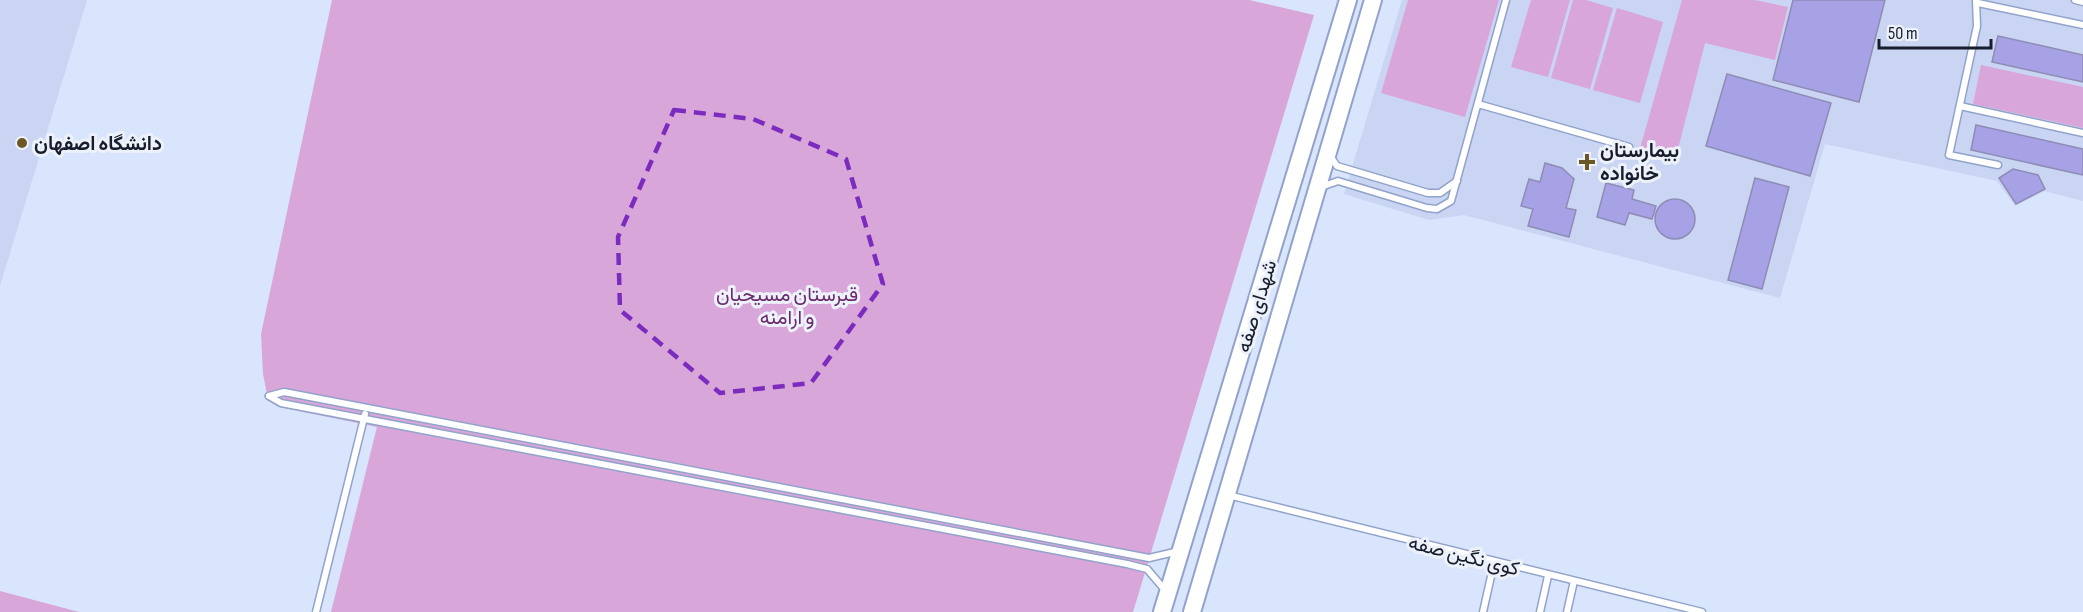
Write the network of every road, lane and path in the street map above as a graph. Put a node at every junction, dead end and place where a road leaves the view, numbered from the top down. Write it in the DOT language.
graph roads {
  1 [pos="1373,0"];
  2 [pos="1506,0"];
  3 [pos="2075,0"];
  4 [pos="1348,1"];
  5 [pos="1977,2"];
  6 [pos="2083,2"];
  7 [pos="2083,25"];
  8 [pos="1478,104"];
  9 [pos="1960,106"];
  10 [pos="2083,133"];
  11 [pos="1629,147"];
  12 [pos="1328,152"];
  13 [pos="1998,165"];
  14 [pos="1457,181"];
  15 [pos="1316,191"];
  16 [pos="366,408"];
  17 [pos="364,417"];
  18 [pos="1226,495"];
  19 [pos="1181,550"];
  20 [pos="1494,562"];
  21 [pos="1548,576"];
  22 [pos="1574,581"];
  23 [pos="1167,594"];
  24 [pos="316,612"];
  25 [pos="1162,612"];
  26 [pos="1192,612"];
  27 [pos="1483,612"];
  28 [pos="1540,612"];
  29 [pos="1567,612"];
  30 [pos="1702,612"];
  1 -- 12 [label="main road, شهدای صفه"];
  2 -- 8 [label="lane"];
  3 -- 6 [label="lane"];
  4 -- 19 [label="main road, شهدای صفه"];
  5 -- 7 [label="lane"];
  5 -- 9 [label="lane"];
  8 -- 11 [label="lane"];
  8 -- 14 [label="lane"];
  9 -- 10 [label="lane"];
  9 -- 13 [label="lane"];
  12 -- 14 [label="lane"];
  12 -- 15 [label="main road, شهدای صفه"];
  14 -- 15 [label="lane"];
  15 -- 18 [label="main road, شهدای صفه"];
  16 -- 17 [label="lane"];
  16 -- 17 [label="lane"];
  16 -- 19 [label="lane"];
  17 -- 23 [label="lane"];
  17 -- 24 [label="lane"];
  18 -- 20 [label="lane, کوی نگین صفه"];
  18 -- 26 [label="main road, شهدای صفه"];
  19 -- 23 [label="main road, شهدای صفه"];
  20 -- 21 [label="lane, کوی نگین صفه"];
  20 -- 27 [label="lane"];
  21 -- 22 [label="lane, کوی نگین صفه"];
  21 -- 28 [label="lane"];
  22 -- 29 [label="lane"];
  22 -- 30 [label="lane, کوی نگین صفه"];
  23 -- 25 [label="main road, شهدای صفه"];
}
